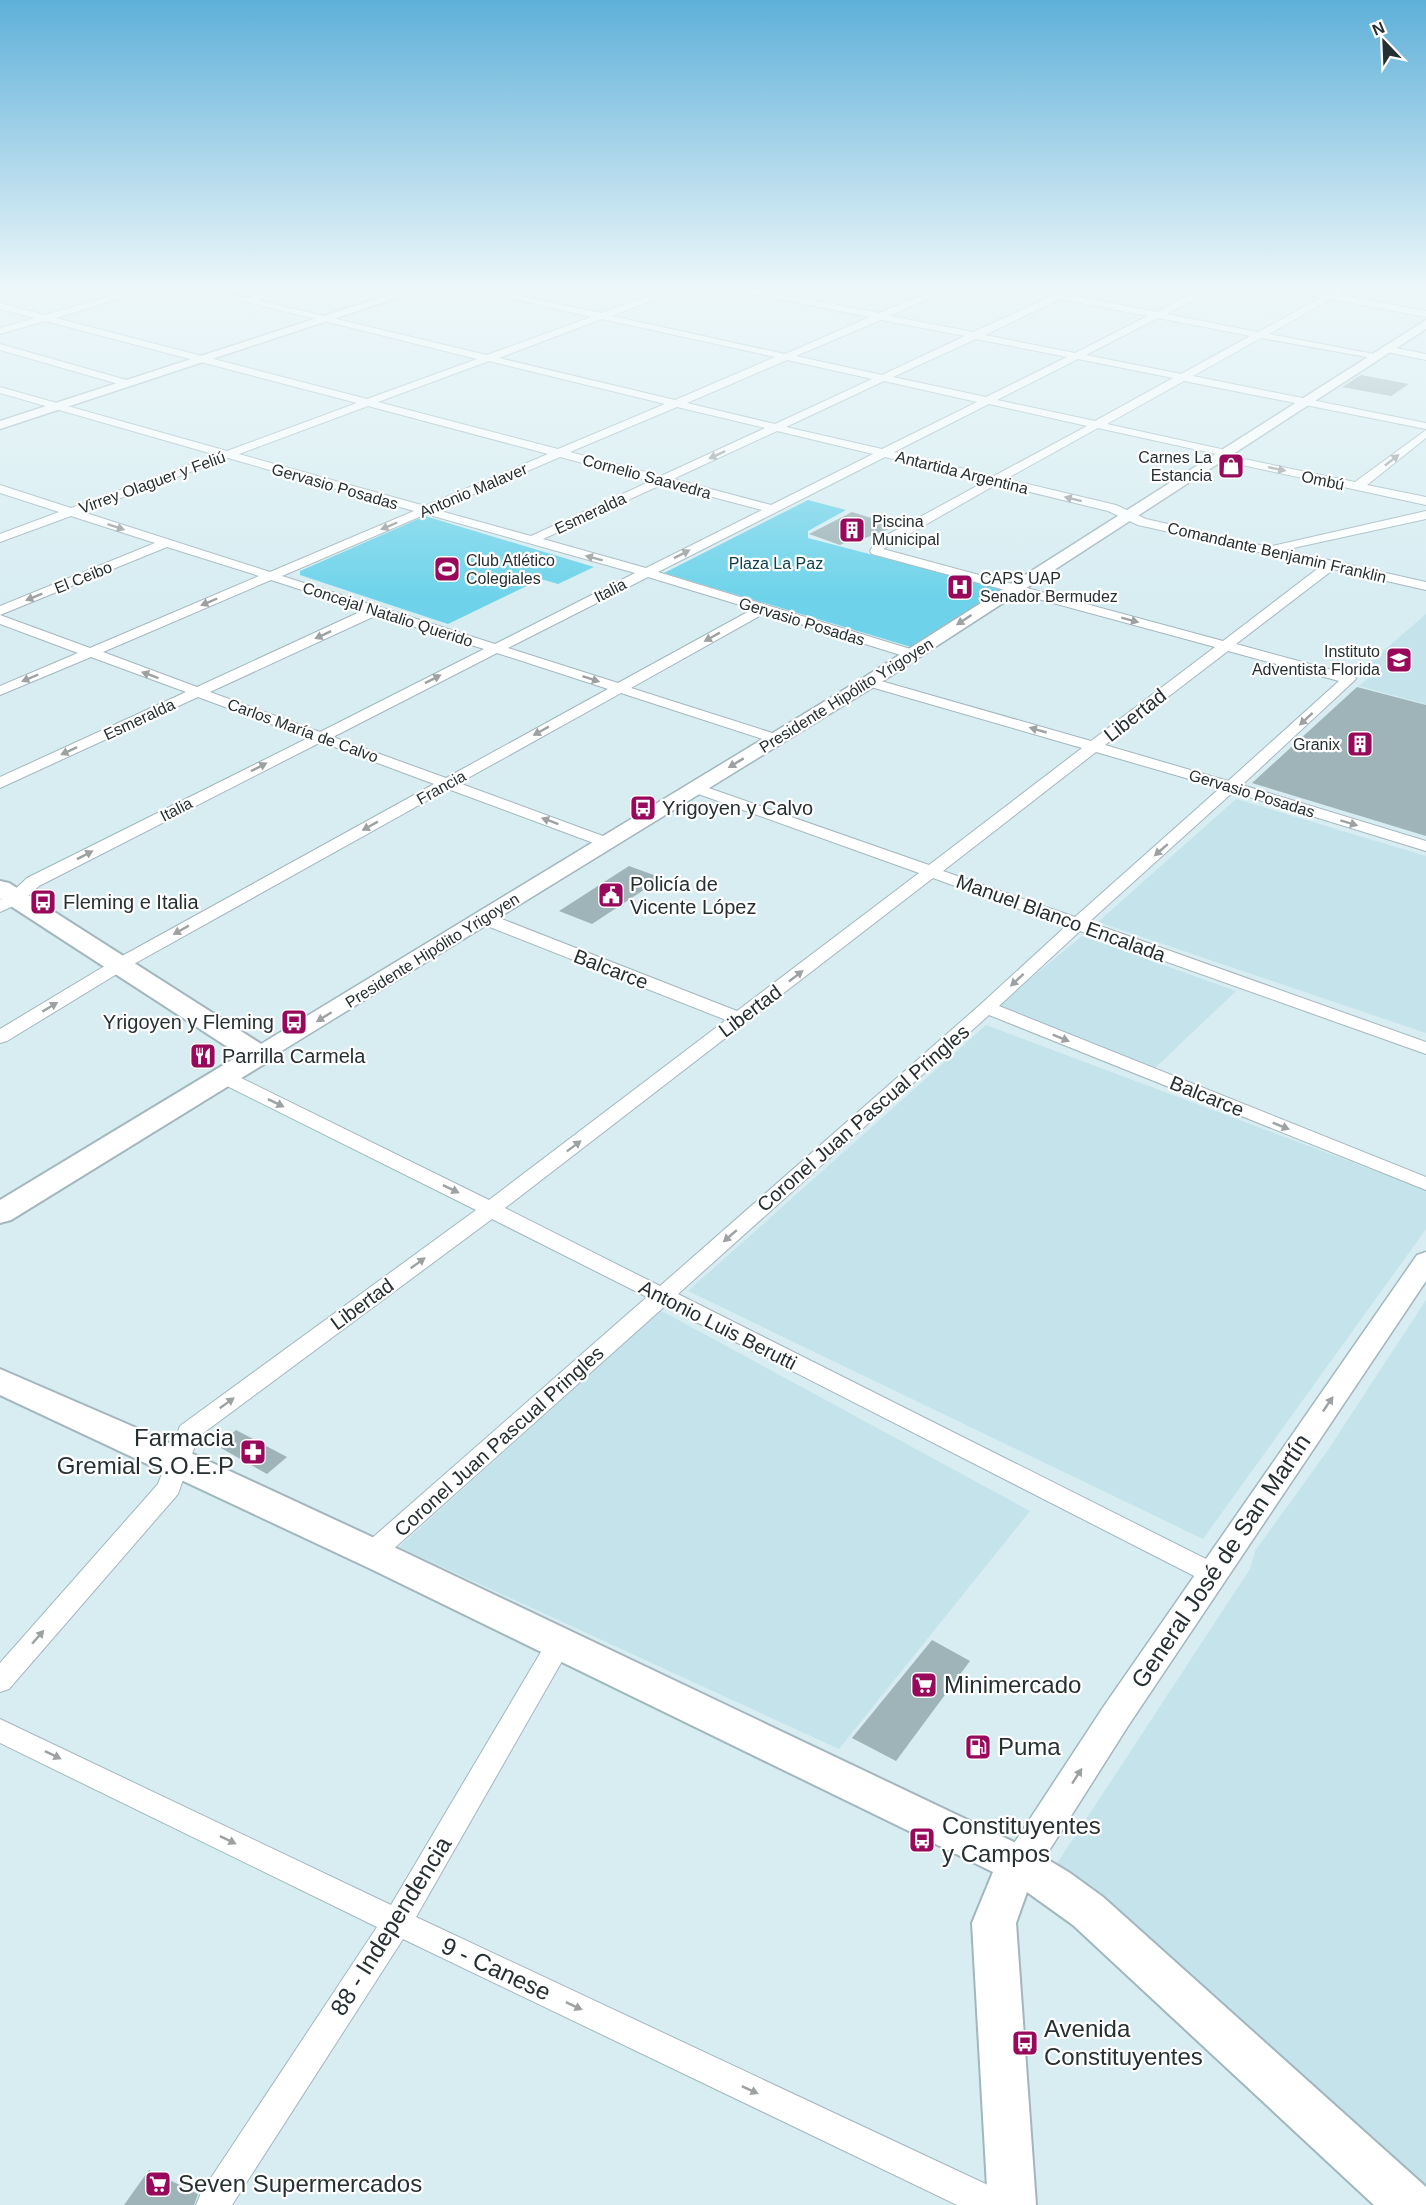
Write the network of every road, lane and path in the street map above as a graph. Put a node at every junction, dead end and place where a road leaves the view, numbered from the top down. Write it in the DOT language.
graph roads {
  1 [pos="7,392"];
  2 [pos="101,392"];
  3 [pos="325,392"];
  4 [pos="398,392"];
  5 [pos="630,392"];
  6 [pos="703,392"];
  7 [pos="852,392"];
  8 [pos="948,392"];
  9 [pos="1003,392"];
  10 [pos="1158,392"];
  11 [pos="1253,392"];
  12 [pos="1320,392"];
  13 [pos="987,400"];
  14 [pos="1304,402"];
  15 [pos="368,403"];
  16 [pos="677,403"];
  17 [pos="57,406"];
  18 [pos="0,425"];
  19 [pos="1098,425"];
  20 [pos="1426,426"];
  21 [pos="777,427"];
  22 [pos="1426,433"];
  23 [pos="883,452"];
  24 [pos="559,453"];
  25 [pos="226,455"];
  26 [pos="1222,455"];
  27 [pos="662,480"];
  28 [pos="998,480"];
  29 [pos="1357,487"];
  30 [pos="0,489"];
  31 [pos="1426,501"];
  32 [pos="772,509"];
  33 [pos="425,511"];
  34 [pos="70,512"];
  35 [pos="1426,515"];
  36 [pos="1128,516"];
  37 [pos="0,538"];
  38 [pos="530,541"];
  39 [pos="165,543"];
  40 [pos="1267,550"];
  41 [pos="1331,565"];
  42 [pos="645,572"];
  43 [pos="271,576"];
  44 [pos="1426,586"];
  45 [pos="1013,588"];
  46 [pos="763,609"];
  47 [pos="376,610"];
  48 [pos="0,611"];
  49 [pos="0,619"];
  50 [pos="1226,645"];
  51 [pos="496,647"];
  52 [pos="88,653"];
  53 [pos="912,654"];
  54 [pos="869,682"];
  55 [pos="619,688"];
  56 [pos="0,691"];
  57 [pos="198,693"];
  58 [pos="319,736"];
  59 [pos="777,739"];
  60 [pos="1094,746"];
  61 [pos="0,783"];
  62 [pos="448,783"];
  63 [pos="1233,787"];
  64 [pos="695,788"];
  65 [pos="605,842"];
  66 [pos="1426,846"];
  67 [pos="933,871"];
  68 [pos="5,898"];
  69 [pos="483,918"];
  70 [pos="1076,924"];
  71 [pos="119,965"];
  72 [pos="987,1008"];
  73 [pos="740,1019"];
  74 [pos="0,1037"];
  75 [pos="1426,1048"];
  76 [pos="259,1055"];
  77 [pos="224,1077"];
  78 [pos="1426,1184"];
  79 [pos="491,1209"];
  80 [pos="0,1213"];
  81 [pos="1426,1261"];
  82 [pos="661,1297"];
  83 [pos="0,1381"];
  84 [pos="178,1461"];
  85 [pos="372,1553"];
  86 [pos="1213,1574"];
  87 [pos="560,1642"];
  88 [pos="0,1681"];
  89 [pos="0,1730"];
  90 [pos="1020,1865"];
  91 [pos="397,1922"];
  92 [pos="213,2205"];
  93 [pos="993,2205"];
  94 [pos="1012,2205"];
  95 [pos="1410,2205"];
  1 -- 17 [label="street, Gervasio Posadas"];
  2 -- 17 [label="street"];
  3 -- 15 [label="street, Cornelio Saavedra"];
  4 -- 15 [label="street, Virrey Olaguer y Feliú"];
  5 -- 16 [label="street, Antartida Argentina"];
  6 -- 16 [label="street, Antonio Malaver"];
  7 -- 21 [label="street, Esmeralda"];
  8 -- 13 [label="street, Ombú"];
  9 -- 13 [label="street, Italia"];
  10 -- 19 [label="street"];
  11 -- 14 [label="street"];
  12 -- 14 [label="street, Presidente Hipólito Yrigoyen"];
  13 -- 19 [label="street, Ombú"];
  13 -- 23 [label="street, Italia"];
  14 -- 20 [label="street"];
  14 -- 26 [label="street, Presidente Hipólito Yrigoyen"];
  15 -- 24 [label="street, Cornelio Saavedra"];
  15 -- 25 [label="street, Virrey Olaguer y Feliú"];
  16 -- 21 [label="street, Antartida Argentina"];
  16 -- 24 [label="street, Antonio Malaver"];
  17 -- 18 [label="street"];
  17 -- 25 [label="street, Gervasio Posadas"];
  19 -- 26 [label="street, Ombú"];
  19 -- 28 [label="street"];
  21 -- 23 [label="street, Antartida Argentina"];
  21 -- 27 [label="street, Esmeralda, one-way"];
  29 -- 22 [label="street, one-way"];
  23 -- 28 [label="street, Antartida Argentina"];
  23 -- 32 [label="street, Italia"];
  24 -- 27 [label="street, Cornelio Saavedra"];
  24 -- 33 [label="street, Antonio Malaver"];
  25 -- 33 [label="street, Gervasio Posadas"];
  25 -- 34 [label="street, Virrey Olaguer y Feliú"];
  26 -- 29 [label="street, Ombú, one-way"];
  26 -- 36 [label="street, Presidente Hipólito Yrigoyen"];
  27 -- 32 [label="street, Cornelio Saavedra"];
  27 -- 38 [label="street, Esmeralda"];
  36 -- 28 [label="street, Antartida Argentina, one-way"];
  28 -- 45 [label="street"];
  29 -- 31 [label="street, Ombú"];
  30 -- 34 [label="street, Concejal Natalio Querido"];
  42 -- 32 [label="street, Italia, one-way"];
  33 -- 38 [label="street, Gervasio Posadas"];
  33 -- 43 [label="street, Antonio Malaver, one-way"];
  34 -- 37 [label="street, Virrey Olaguer y Feliú"];
  34 -- 39 [label="street, Concejal Natalio Querido, one-way"];
  35 -- 40 [label="street"];
  36 -- 40 [label="street, Comandante Benjamin Franklin"];
  36 -- 45 [label="street, Presidente Hipólito Yrigoyen"];
  42 -- 38 [label="street, Gervasio Posadas, one-way"];
  39 -- 43 [label="street, Concejal Natalio Querido"];
  39 -- 48 [label="street, El Ceibo, one-way"];
  40 -- 41 [label="street, Comandante Benjamin Franklin"];
  41 -- 44 [label="street, Comandante Benjamin Franklin"];
  41 -- 50 [label="street, Libertad"];
  42 -- 46 [label="street, Gervasio Posadas"];
  42 -- 51 [label="street, Italia"];
  43 -- 47 [label="street, Concejal Natalio Querido"];
  43 -- 52 [label="street, Antonio Malaver, one-way"];
  45 -- 50 [label="street, one-way"];
  45 -- 53 [label="street, Presidente Hipólito Yrigoyen, one-way"];
  46 -- 53 [label="street, Gervasio Posadas"];
  46 -- 55 [label="street, Francia, one-way"];
  47 -- 51 [label="street, Concejal Natalio Querido"];
  47 -- 57 [label="street, Esmeralda, one-way"];
  49 -- 52 [label="street, Carlos María de Calvo"];
  50 -- 60 [label="street, Libertad"];
  50 -- 63 [label="street, Coronel Juan Pascual Pringles, one-way"];
  51 -- 55 [label="street, Concejal Natalio Querido, one-way"];
  58 -- 51 [label="street, Italia, one-way"];
  52 -- 56 [label="street, Antonio Malaver, one-way"];
  57 -- 52 [label="street, Carlos María de Calvo, one-way"];
  53 -- 54 [label="street, Presidente Hipólito Yrigoyen"];
  54 -- 59 [label="street, Presidente Hipólito Yrigoyen"];
  60 -- 54 [label="street, Gervasio Posadas, one-way"];
  55 -- 59 [label="street, Concejal Natalio Querido"];
  55 -- 62 [label="street, Francia, one-way"];
  57 -- 58 [label="street, Carlos María de Calvo"];
  57 -- 61 [label="street, Esmeralda, one-way"];
  58 -- 62 [label="street, Carlos María de Calvo"];
  68 -- 58 [label="street, Italia, one-way"];
  59 -- 64 [label="street, Presidente Hipólito Yrigoyen, one-way"];
  60 -- 63 [label="street, Gervasio Posadas"];
  60 -- 67 [label="street, Libertad"];
  65 -- 62 [label="street, Carlos María de Calvo, one-way"];
  62 -- 71 [label="street, Francia, one-way"];
  63 -- 66 [label="street, Gervasio Posadas, one-way"];
  63 -- 70 [label="street, Coronel Juan Pascual Pringles, one-way"];
  64 -- 65 [label="street, Presidente Hipólito Yrigoyen"];
  64 -- 67 [label="street, Manuel Blanco Encalada"];
  65 -- 69 [label="street, Presidente Hipólito Yrigoyen"];
  67 -- 70 [label="street, Manuel Blanco Encalada"];
  73 -- 67 [label="street, Libertad, one-way"];
  68 -- 71 [label="main road"];
  69 -- 73 [label="street, Balcarce"];
  69 -- 76 [label="street, Presidente Hipólito Yrigoyen, one-way"];
  70 -- 72 [label="street, Coronel Juan Pascual Pringles, one-way"];
  70 -- 75 [label="street, Manuel Blanco Encalada"];
  74 -- 71 [label="street, Francia, one-way"];
  71 -- 76 [label="main road"];
  72 -- 78 [label="street, Balcarce, one-way"];
  72 -- 82 [label="street, Coronel Juan Pascual Pringles, one-way"];
  79 -- 73 [label="street, Libertad, one-way"];
  76 -- 77 [label="main road"];
  77 -- 79 [label="street, Antonio Luis Berutti, one-way"];
  77 -- 80 [label="main road"];
  79 -- 82 [label="street, Antonio Luis Berutti"];
  84 -- 79 [label="street, Libertad, one-way"];
  86 -- 81 [label="street, General José de San Martín, one-way"];
  82 -- 85 [label="street, Coronel Juan Pascual Pringles"];
  82 -- 86 [label="street, Antonio Luis Berutti"];
  83 -- 84 [label="main road"];
  84 -- 85 [label="main road"];
  88 -- 84 [label="street, Libertad, one-way"];
  85 -- 87 [label="main road"];
  90 -- 86 [label="street, General José de San Martín, one-way"];
  87 -- 90 [label="main road"];
  87 -- 91 [label="street, 88 - Independencia"];
  89 -- 91 [label="street, 9 - Canese, one-way"];
  90 -- 94 [label="main road"];
  90 -- 95 [label="main road"];
  91 -- 92 [label="street, 88 - Independencia"];
  91 -- 93 [label="street, 9 - Canese, one-way"];
}
